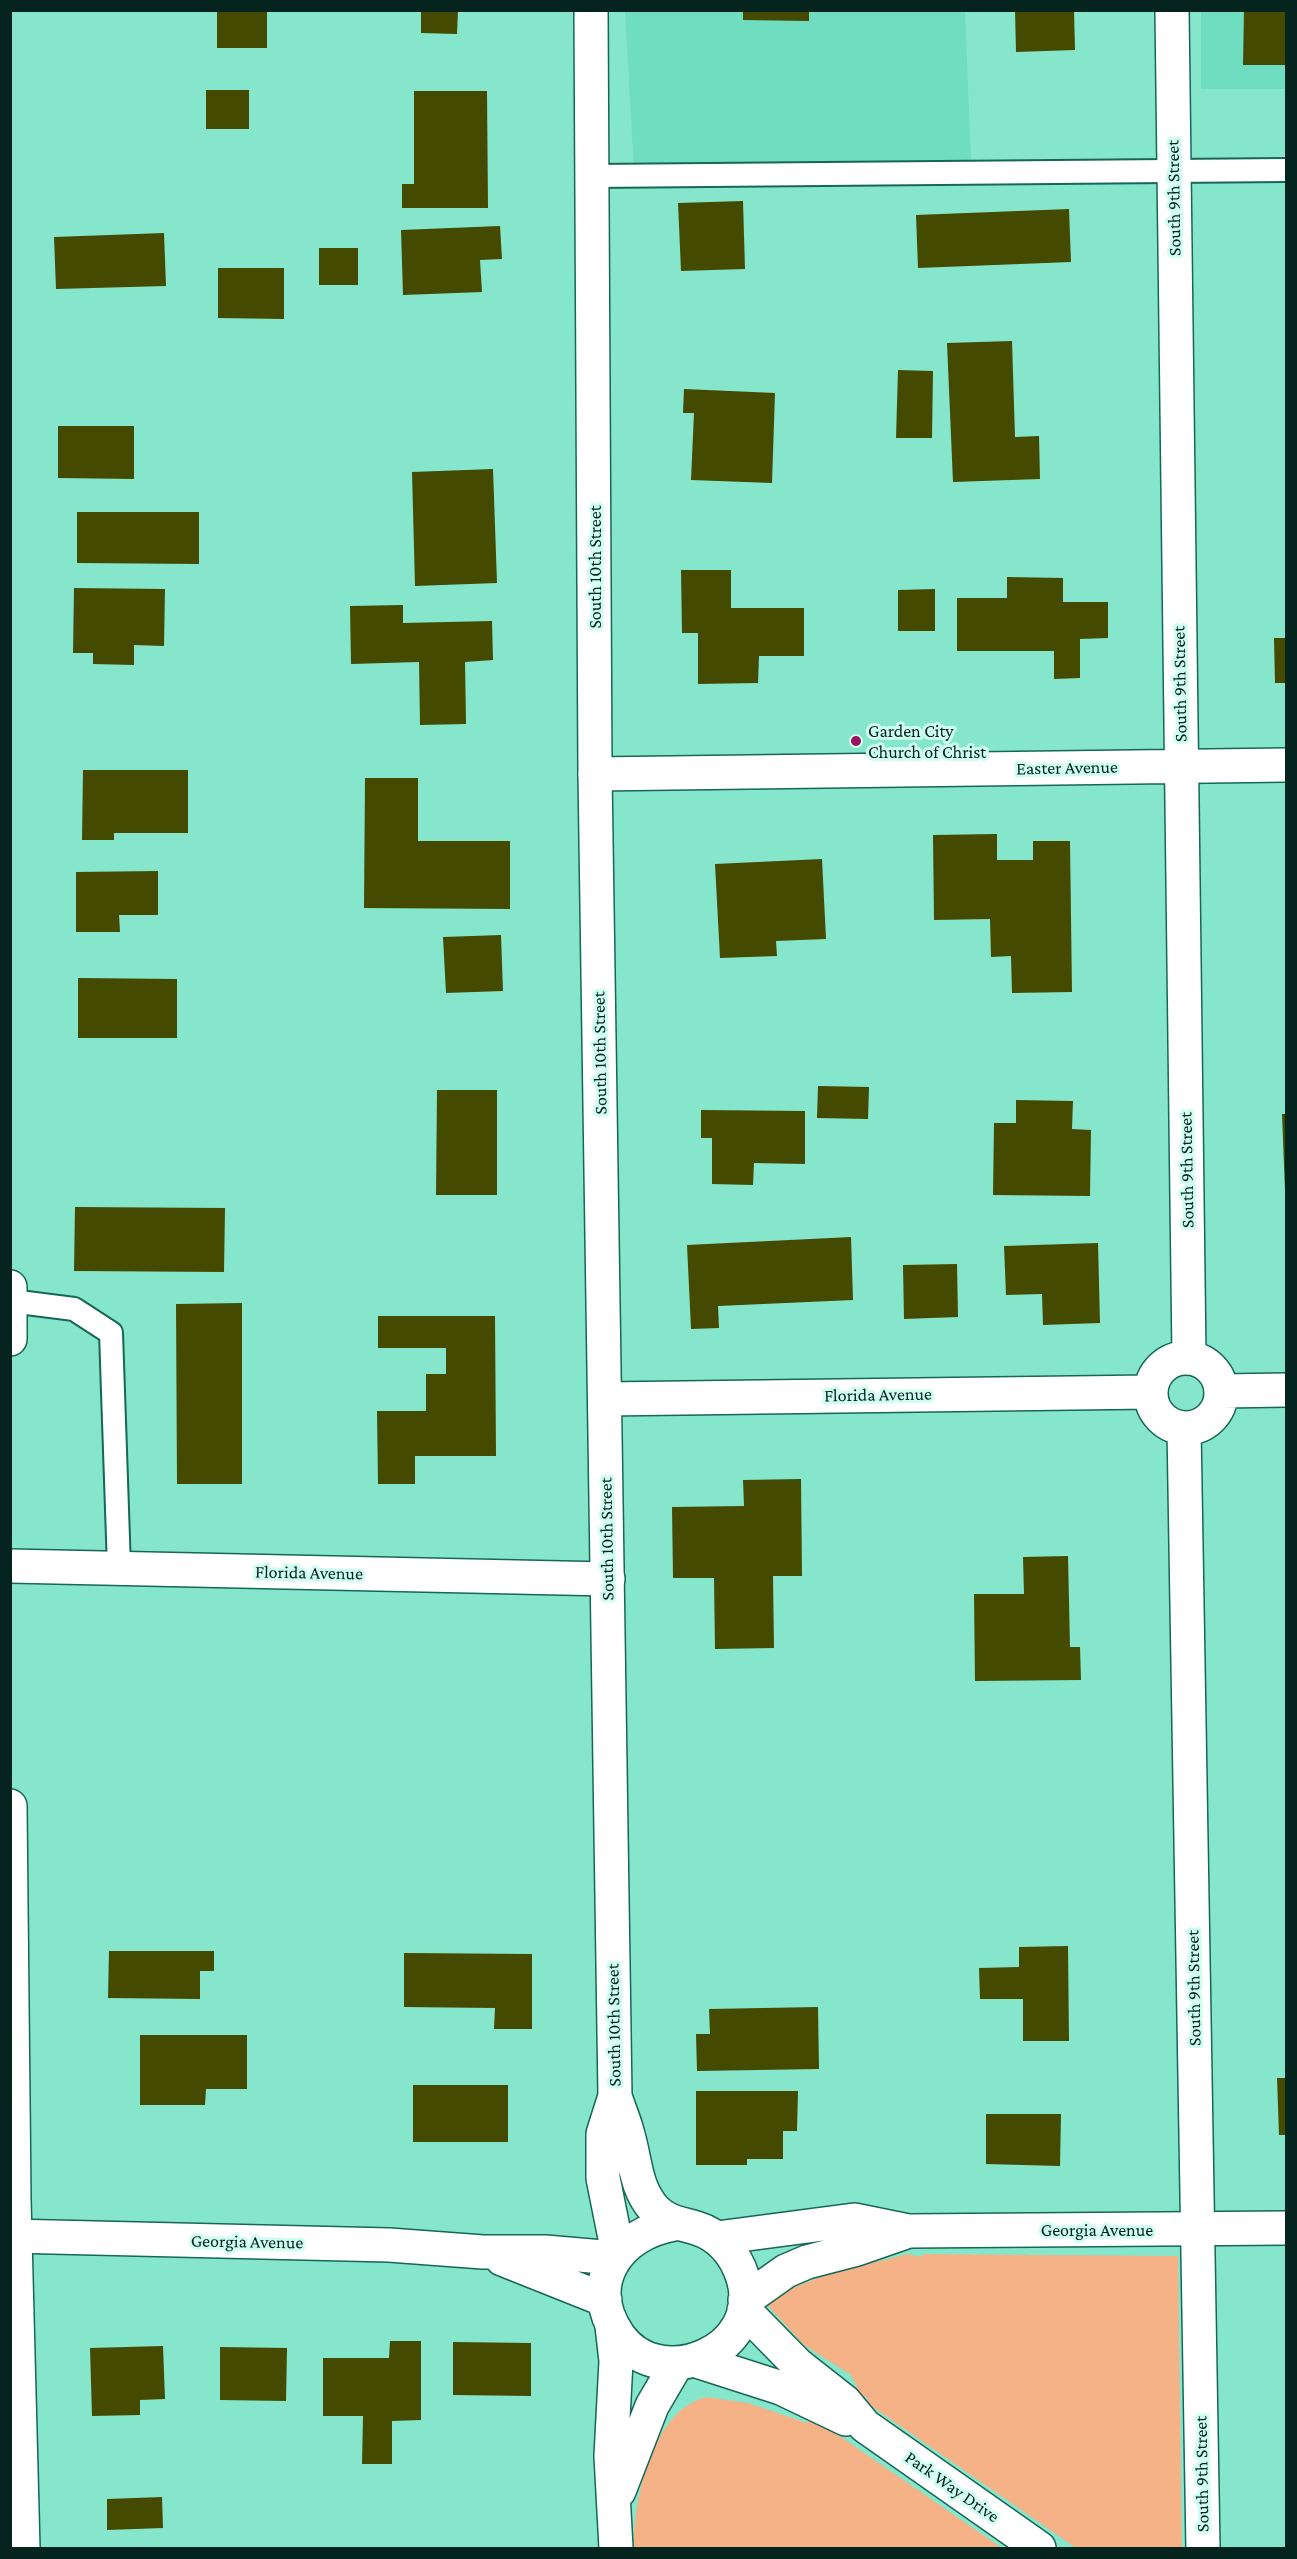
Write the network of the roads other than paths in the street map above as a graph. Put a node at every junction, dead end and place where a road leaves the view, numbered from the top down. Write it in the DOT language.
graph roads {
  1 [pos="591,10"];
  2 [pos="1172,10"];
  3 [pos="1287,170"];
  4 [pos="1174,171"];
  5 [pos="593,176"];
  6 [pos="1287,765"];
  7 [pos="1182,767"];
  8 [pos="595,774"];
  9 [pos="10,1287"];
  10 [pos="11,1301"];
  11 [pos="10,1339"];
  12 [pos="1189,1357"];
  13 [pos="1287,1390"];
  14 [pos="1222,1391"];
  15 [pos="1151,1392"];
  16 [pos="604,1399"];
  17 [pos="1184,1428"];
  18 [pos="10,1566"];
  19 [pos="119,1568"];
  20 [pos="608,1579"];
  21 [pos="10,1806"];
  22 [pos="615,2096"];
  23 [pos="674,2224"];
  24 [pos="1287,2228"];
  25 [pos="1198,2229"];
  26 [pos="908,2231"];
  27 [pos="13,2236"];
  28 [pos="717,2238"];
  29 [pos="483,2252"];
  30 [pos="616,2256"];
  31 [pos="744,2305"];
  32 [pos="608,2313"];
  33 [pos="686,2363"];
  34 [pos="865,2426"];
  35 [pos="615,2501"];
  36 [pos="23,2548"];
  37 [pos="616,2548"];
  38 [pos="1039,2548"];
  39 [pos="1203,2548"];
  1 -- 5 [label="street, South 10th Street"];
  2 -- 4 [label="street, South 9th Street"];
  3 -- 4 [label="lane"];
  4 -- 5 [label="lane"];
  4 -- 7 [label="street, South 9th Street"];
  5 -- 8 [label="street, South 10th Street"];
  6 -- 7 [label="street, Easter Avenue"];
  7 -- 8 [label="street, Easter Avenue"];
  7 -- 12 [label="street, South 9th Street"];
  8 -- 16 [label="street, South 10th Street"];
  9 -- 10 [label="street"];
  10 -- 11 [label="street"];
  10 -- 19 [label="lane"];
  12 -- 14 [label="street"];
  12 -- 15 [label="street"];
  13 -- 14 [label="street"];
  14 -- 17 [label="street"];
  15 -- 16 [label="street, Florida Avenue"];
  15 -- 17 [label="street"];
  16 -- 20 [label="street, South 10th Street"];
  17 -- 25 [label="street, South 9th Street"];
  18 -- 19 [label="street, Florida Avenue"];
  19 -- 20 [label="street, Florida Avenue"];
  20 -- 22 [label="street, South 10th Street"];
  21 -- 27 [label="street"];
  22 -- 23 [label="street, South 10th Street"];
  22 -- 30 [label="street, South 10th Street"];
  23 -- 28 [label="street"];
  23 -- 30 [label="street"];
  24 -- 25 [label="street, Georgia Avenue"];
  25 -- 26 [label="street, Georgia Avenue"];
  25 -- 39 [label="street, South 9th Street"];
  26 -- 28 [label="street, Georgia Avenue"];
  26 -- 31 [label="street, Georgia Avenue"];
  27 -- 29 [label="street, Georgia Avenue"];
  27 -- 36 [label="street"];
  28 -- 31 [label="street"];
  29 -- 30 [label="street, Georgia Avenue"];
  29 -- 32 [label="street, Georgia Avenue"];
  30 -- 32 [label="street"];
  31 -- 33 [label="street"];
  31 -- 34 [label="street, Park Way Drive"];
  32 -- 33 [label="street"];
  32 -- 35 [label="street"];
  33 -- 34 [label="street, Park Way Drive"];
  33 -- 35 [label="street"];
  34 -- 38 [label="street, Park Way Drive"];
  35 -- 37 [label="street"];
}
